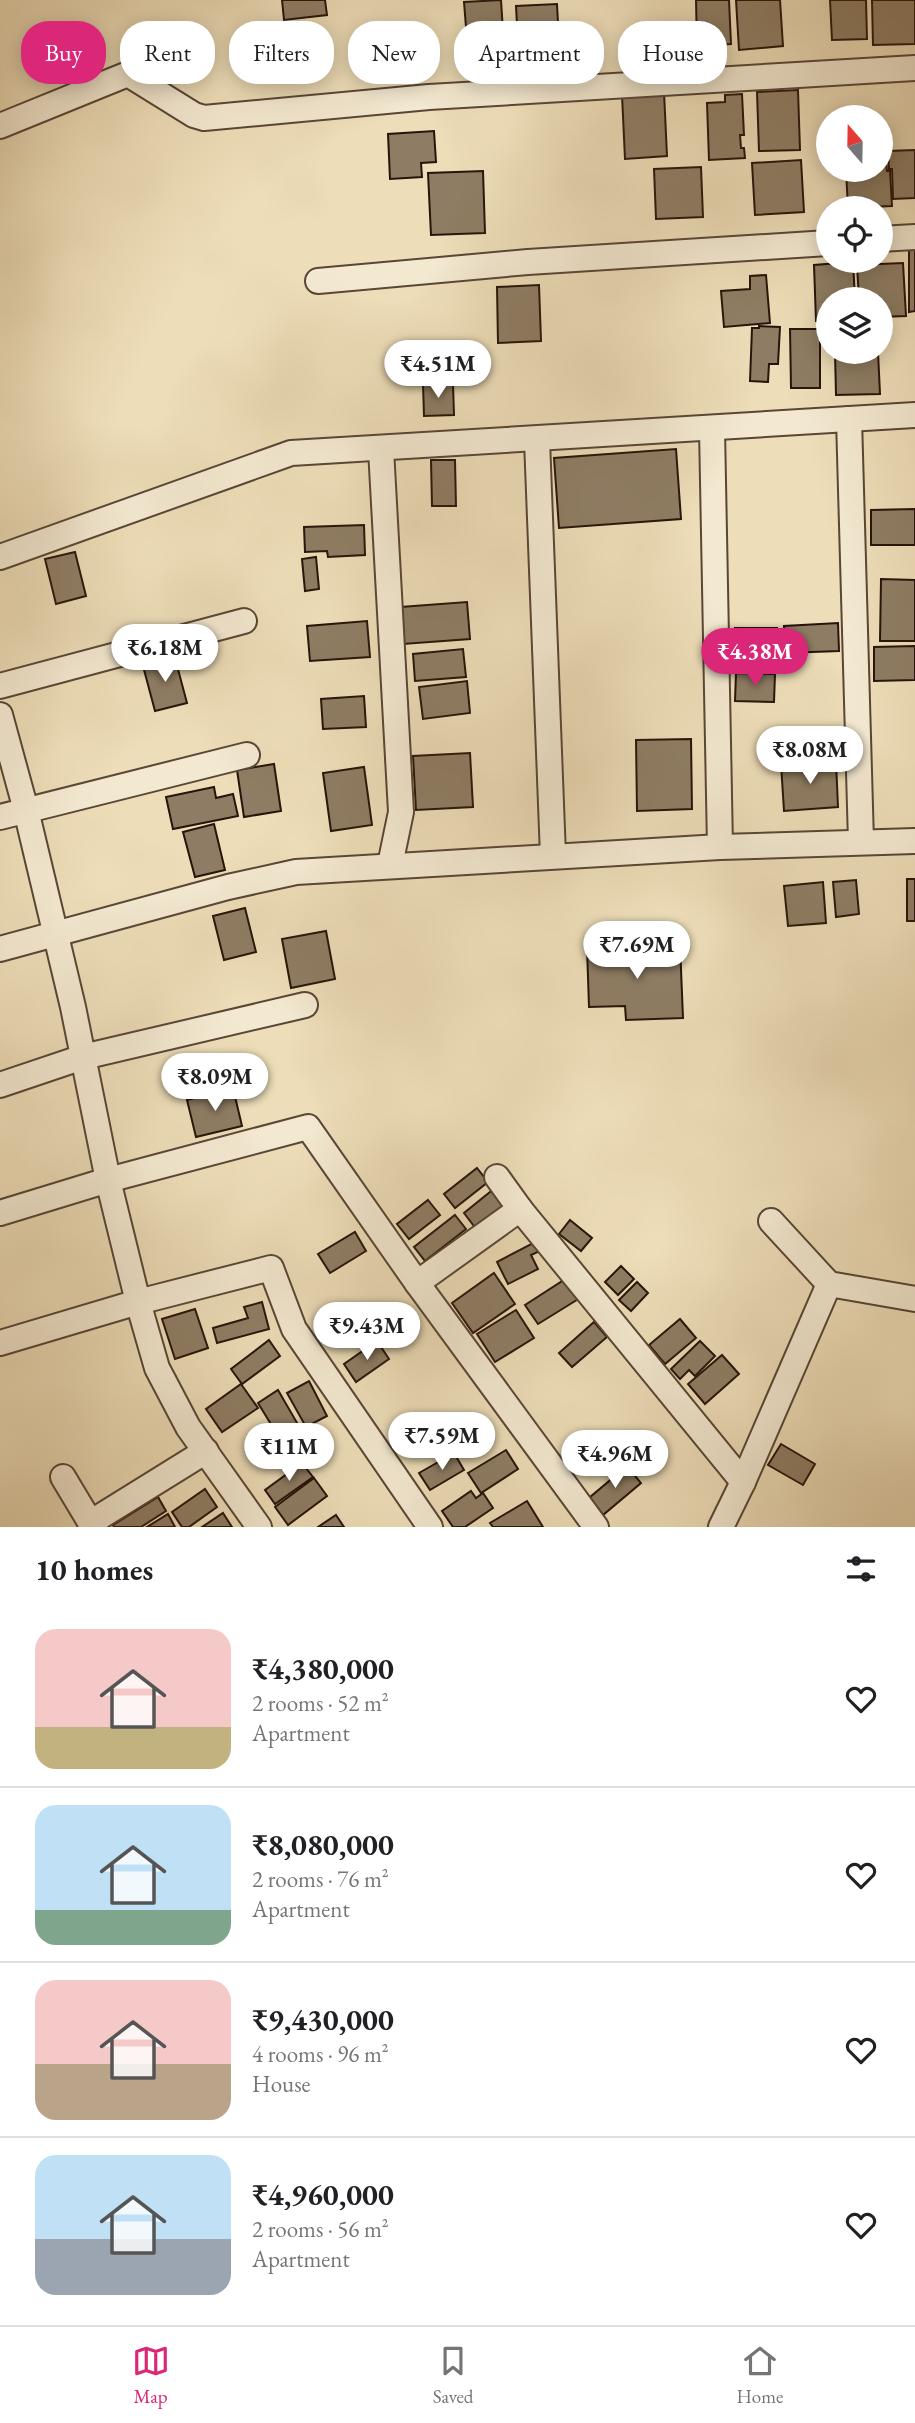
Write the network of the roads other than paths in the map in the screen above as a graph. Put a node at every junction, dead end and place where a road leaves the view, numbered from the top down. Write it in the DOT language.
graph roads {
  1 [pos="915,68"];
  2 [pos="0,126"];
  3 [pos="915,237"];
  4 [pos="893,238"];
  5 [pos="816,244"];
  6 [pos="318,281"];
  7 [pos="915,415"];
  8 [pos="849,419"];
  9 [pos="712,429"];
  10 [pos="537,440"];
  11 [pos="381,449"];
  12 [pos="0,557"];
  13 [pos="244,621"];
  14 [pos="0,685"];
  15 [pos="0,715"];
  16 [pos="247,755"];
  17 [pos="26,810"];
  18 [pos="0,817"];
  19 [pos="915,841"];
  20 [pos="861,842"];
  21 [pos="720,847"];
  22 [pos="554,856"];
  23 [pos="390,865"];
  24 [pos="55,934"];
  25 [pos="0,949"];
  26 [pos="305,1005"];
  27 [pos="83,1057"];
  28 [pos="0,1085"];
  29 [pos="497,1177"];
  30 [pos="108,1180"];
  31 [pos="520,1209"];
  32 [pos="0,1213"];
  33 [pos="771,1221"];
  34 [pos="417,1283"];
  35 [pos="829,1284"];
  36 [pos="915,1299"];
  37 [pos="138,1302"];
  38 [pos="0,1343"];
  39 [pos="206,1451"];
  40 [pos="63,1477"];
  41 [pos="743,1482"];
  42 [pos="92,1525"];
  43 [pos="260,1527"];
  44 [pos="429,1527"];
  45 [pos="596,1527"];
  46 [pos="721,1527"];
  1 -- 2 [label="street"];
  3 -- 4 [label="street"];
  5 -- 6 [label="street"];
  7 -- 8 [label="street"];
  8 -- 9 [label="street"];
  8 -- 20 [label="street"];
  9 -- 10 [label="street"];
  9 -- 21 [label="street"];
  10 -- 11 [label="street"];
  10 -- 22 [label="street"];
  11 -- 12 [label="street"];
  11 -- 23 [label="street"];
  13 -- 14 [label="street"];
  15 -- 17 [label="street"];
  16 -- 17 [label="street"];
  17 -- 18 [label="street"];
  17 -- 24 [label="street"];
  19 -- 20 [label="street"];
  20 -- 21 [label="street"];
  21 -- 22 [label="street"];
  22 -- 23 [label="street"];
  23 -- 24 [label="street"];
  24 -- 25 [label="street"];
  24 -- 27 [label="street"];
  26 -- 27 [label="street"];
  27 -- 28 [label="street"];
  27 -- 30 [label="street"];
  29 -- 31 [label="street"];
  30 -- 32 [label="street"];
  30 -- 34 [label="street"];
  30 -- 37 [label="street"];
  31 -- 34 [label="street"];
  31 -- 41 [label="street"];
  33 -- 35 [label="street"];
  34 -- 45 [label="street"];
  35 -- 36 [label="street"];
  35 -- 41 [label="street"];
  37 -- 38 [label="street"];
  37 -- 39 [label="street"];
  37 -- 44 [label="street"];
  39 -- 42 [label="street"];
  39 -- 43 [label="street"];
  40 -- 42 [label="street"];
  41 -- 46 [label="street"];
}
